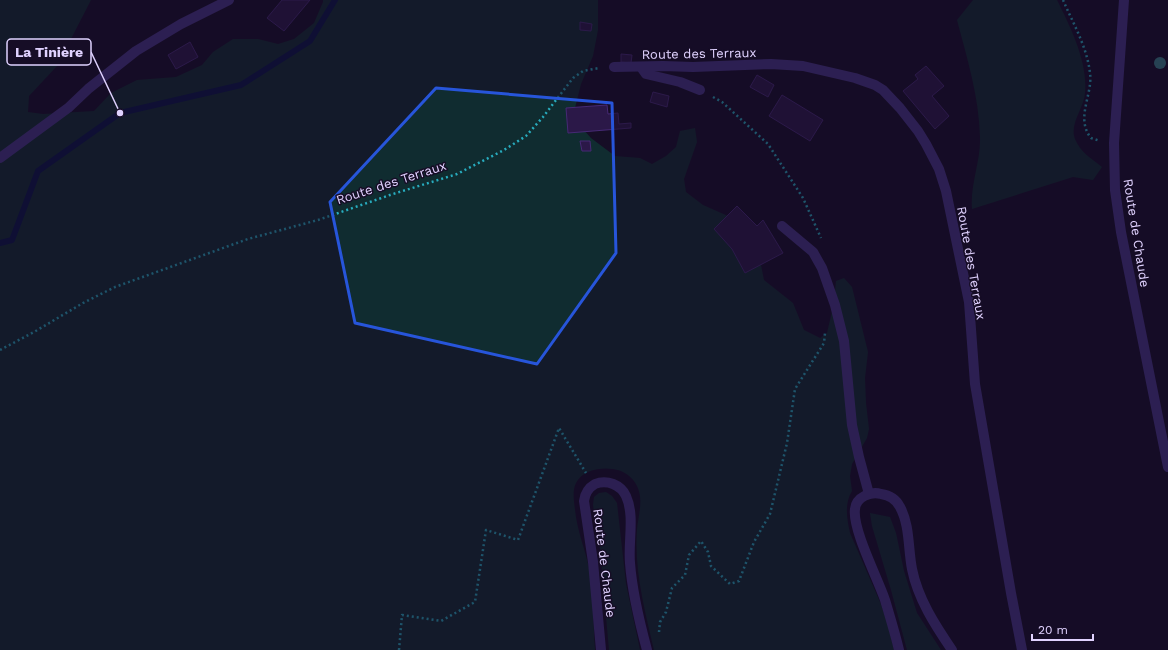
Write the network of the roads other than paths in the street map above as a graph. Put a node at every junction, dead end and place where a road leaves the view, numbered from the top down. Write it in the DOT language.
graph roads {
  1 [pos="229,0"];
  2 [pos="1124,0"];
  3 [pos="641,67"];
  4 [pos="614,68"];
  5 [pos="700,90"];
  6 [pos="0,158"];
  7 [pos="782,226"];
  8 [pos="1168,467"];
  9 [pos="869,494"];
  10 [pos="646,646"];
  11 [pos="601,650"];
  12 [pos="899,650"];
  13 [pos="952,650"];
  14 [pos="1022,650"];
  1 -- 6 [label="street"];
  2 -- 8 [label="street, Route de Chaude"];
  3 -- 4 [label="street, Route des Terraux"];
  3 -- 5 [label="street"];
  3 -- 14 [label="street, Route des Terraux"];
  7 -- 9 [label="street"];
  9 -- 12 [label="street"];
  9 -- 13 [label="street"];
  10 -- 11 [label="street, Route de Chaude"];
}
